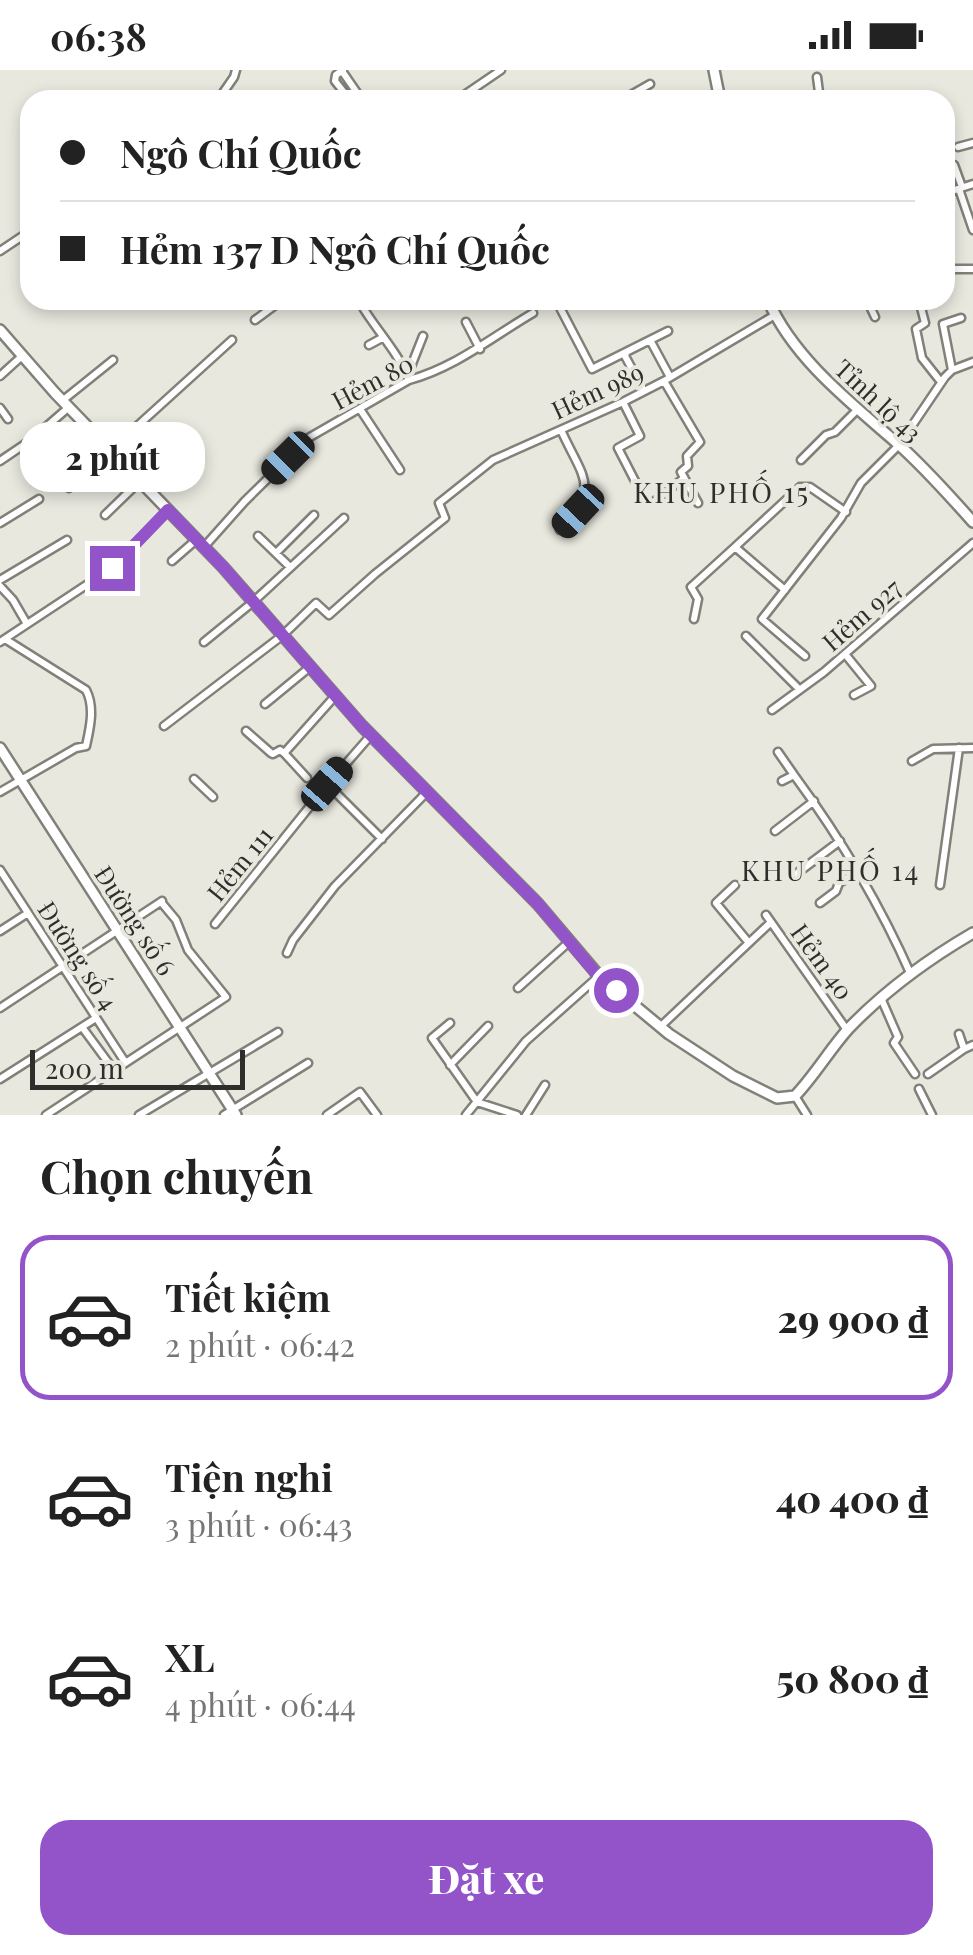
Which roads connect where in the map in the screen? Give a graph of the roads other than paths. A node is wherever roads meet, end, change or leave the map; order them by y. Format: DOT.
graph roads {
  1 [pos="342,70"];
  2 [pos="501,70"];
  3 [pos="817,78"];
  4 [pos="650,84"];
  5 [pos="342,90"];
  6 [pos="472,90"];
  7 [pos="640,90"];
  8 [pos="819,90"];
  9 [pos="973,142"];
  10 [pos="958,147"];
  11 [pos="955,169"];
  12 [pos="973,184"];
  13 [pos="960,188"];
  14 [pos="955,190"];
  15 [pos="973,230"];
  16 [pos="268,310"];
  17 [pos="364,310"];
  18 [pos="561,310"];
  19 [pos="773,310"];
  20 [pos="872,310"];
  21 [pos="922,310"];
  22 [pos="533,314"];
  23 [pos="775,315"];
  24 [pos="876,317"];
  25 [pos="961,318"];
  26 [pos="254,320"];
  27 [pos="466,322"];
  28 [pos="0,330"];
  29 [pos="668,331"];
  30 [pos="423,336"];
  31 [pos="382,338"];
  32 [pos="232,340"];
  33 [pos="650,340"];
  34 [pos="369,344"];
  35 [pos="480,349"];
  36 [pos="626,353"];
  37 [pos="22,356"];
  38 [pos="112,360"];
  39 [pos="973,362"];
  40 [pos="962,367"];
  41 [pos="952,370"];
  42 [pos="973,372"];
  43 [pos="0,376"];
  44 [pos="408,377"];
  45 [pos="667,379"];
  46 [pos="941,382"];
  47 [pos="644,391"];
  48 [pos="622,402"];
  49 [pos="66,404"];
  50 [pos="0,405"];
  51 [pos="360,409"];
  52 [pos="858,409"];
  53 [pos="8,419"];
  54 [pos="561,430"];
  55 [pos="899,445"];
  56 [pos="111,450"];
  57 [pos="801,460"];
  58 [pos="0,461"];
  59 [pos="400,470"];
  60 [pos="684,478"];
  61 [pos="140,481"];
  62 [pos="635,481"];
  63 [pos="70,488"];
  64 [pos="39,499"];
  65 [pos="654,501"];
  66 [pos="698,503"];
  67 [pos="168,510"];
  68 [pos="846,512"];
  69 [pos="105,515"];
  70 [pos="314,515"];
  71 [pos="344,518"];
  72 [pos="973,522"];
  73 [pos="0,524"];
  74 [pos="560,530"];
  75 [pos="258,536"];
  76 [pos="67,540"];
  77 [pos="200,543"];
  78 [pos="973,543"];
  79 [pos="734,547"];
  80 [pos="276,552"];
  81 [pos="172,561"];
  82 [pos="290,567"];
  83 [pos="0,583"];
  84 [pos="785,590"];
  85 [pos="254,602"];
  86 [pos="694,619"];
  87 [pos="28,624"];
  88 [pos="283,635"];
  89 [pos="746,636"];
  90 [pos="3,640"];
  91 [pos="204,642"];
  92 [pos="845,654"];
  93 [pos="805,656"];
  94 [pos="310,666"];
  95 [pos="799,689"];
  96 [pos="336,695"];
  97 [pos="854,695"];
  98 [pos="265,704"];
  99 [pos="772,710"];
  100 [pos="164,726"];
  101 [pos="246,731"];
  102 [pos="371,734"];
  103 [pos="0,748"];
  104 [pos="959,748"];
  105 [pos="973,748"];
  106 [pos="778,752"];
  107 [pos="285,754"];
  108 [pos="912,761"];
  109 [pos="794,775"];
  110 [pos="307,778"];
  111 [pos="194,779"];
  112 [pos="21,780"];
  113 [pos="782,781"];
  114 [pos="327,784"];
  115 [pos="0,792"];
  116 [pos="427,792"];
  117 [pos="213,797"];
  118 [pos="814,801"];
  119 [pos="775,831"];
  120 [pos="382,839"];
  121 [pos="840,842"];
  122 [pos="0,870"];
  123 [pos="860,872"];
  124 [pos="792,876"];
  125 [pos="735,884"];
  126 [pos="940,886"];
  127 [pos="820,902"];
  128 [pos="28,913"];
  129 [pos="214,924"];
  130 [pos="118,930"];
  131 [pos="0,931"];
  132 [pos="973,932"];
  133 [pos="570,940"];
  134 [pos="750,943"];
  135 [pos="287,953"];
  136 [pos="62,966"];
  137 [pos="598,976"];
  138 [pos="911,976"];
  139 [pos="518,988"];
  140 [pos="881,997"];
  141 [pos="0,1008"];
  142 [pos="96,1018"];
  143 [pos="450,1023"];
  144 [pos="82,1026"];
  145 [pos="488,1026"];
  146 [pos="660,1026"];
  147 [pos="180,1027"];
  148 [pos="847,1030"];
  149 [pos="278,1032"];
  150 [pos="959,1034"];
  151 [pos="973,1045"];
  152 [pos="964,1049"];
  153 [pos="125,1062"];
  154 [pos="308,1063"];
  155 [pos="450,1064"];
  156 [pos="112,1070"];
  157 [pos="210,1072"];
  158 [pos="915,1074"];
  159 [pos="928,1074"];
  160 [pos="0,1079"];
  161 [pos="545,1085"];
  162 [pos="919,1089"];
  163 [pos="795,1096"];
  164 [pos="478,1102"];
  165 [pos="231,1113"];
  166 [pos="46,1115"];
  167 [pos="140,1115"];
  168 [pos="326,1115"];
  169 [pos="376,1115"];
  170 [pos="466,1115"];
  171 [pos="517,1115"];
  172 [pos="526,1115"];
  173 [pos="808,1115"];
  174 [pos="932,1115"];
  1 -- 5 [label="street"];
  2 -- 6 [label="street"];
  3 -- 8 [label="street"];
  4 -- 7 [label="street"];
  9 -- 10 [label="street"];
  11 -- 13 [label="street"];
  12 -- 13 [label="street"];
  13 -- 14 [label="street"];
  13 -- 15 [label="street"];
  16 -- 26 [label="street"];
  17 -- 31 [label="street"];
  18 -- 36 [label="street"];
  19 -- 23 [label="main road, Tỉnh lộ 43"];
  20 -- 24 [label="street"];
  21 -- 46 [label="street"];
  22 -- 35 [label="street, Hẻm 80"];
  23 -- 45 [label="street, Hẻm 989"];
  23 -- 52 [label="main road, Tỉnh lộ 43"];
  25 -- 41 [label="street"];
  27 -- 35 [label="street"];
  28 -- 37 [label="main road"];
  29 -- 33 [label="street"];
  30 -- 44 [label="street"];
  31 -- 34 [label="street"];
  31 -- 44 [label="street"];
  32 -- 56 [label="street"];
  33 -- 36 [label="street"];
  33 -- 45 [label="street"];
  35 -- 44 [label="street, Hẻm 80"];
  36 -- 47 [label="street"];
  37 -- 43 [label="street"];
  37 -- 49 [label="main road"];
  38 -- 49 [label="street"];
  39 -- 40 [label="street"];
  40 -- 41 [label="street"];
  40 -- 42 [label="street"];
  41 -- 46 [label="street"];
  44 -- 51 [label="street, Hẻm 80"];
  45 -- 47 [label="street, Hẻm 989"];
  45 -- 60 [label="street"];
  46 -- 55 [label="street"];
  47 -- 48 [label="street, Hẻm 989"];
  48 -- 54 [label="street, Hẻm 989"];
  48 -- 62 [label="street"];
  49 -- 56 [label="main road"];
  49 -- 58 [label="street"];
  50 -- 53 [label="street"];
  51 -- 59 [label="street"];
  51 -- 77 [label="street, Hẻm 80"];
  52 -- 55 [label="main road, Tỉnh lộ 43"];
  52 -- 57 [label="street"];
  54 -- 74 [label="street"];
  54 -- 88 [label="street, Hẻm 989"];
  55 -- 68 [label="street"];
  55 -- 72 [label="main road, Tỉnh lộ 43"];
  56 -- 61 [label="main road"];
  56 -- 63 [label="street"];
  60 -- 65 [label="street"];
  60 -- 66 [label="street"];
  61 -- 67 [label="main road"];
  61 -- 69 [label="street"];
  64 -- 73 [label="street"];
  67 -- 77 [label="main road"];
  67 -- 87 [label="street"];
  68 -- 79 [label="street"];
  68 -- 84 [label="street"];
  70 -- 80 [label="street"];
  71 -- 82 [label="street"];
  75 -- 80 [label="street"];
  76 -- 83 [label="street"];
  77 -- 81 [label="street, Hẻm 80"];
  77 -- 85 [label="main road"];
  78 -- 92 [label="street, Hẻm 927"];
  79 -- 84 [label="street"];
  79 -- 86 [label="street"];
  80 -- 82 [label="street"];
  82 -- 85 [label="street"];
  83 -- 87 [label="street"];
  84 -- 93 [label="street"];
  85 -- 88 [label="main road"];
  85 -- 91 [label="street"];
  87 -- 90 [label="street"];
  88 -- 94 [label="main road"];
  88 -- 100 [label="street"];
  89 -- 95 [label="street"];
  90 -- 112 [label="street"];
  92 -- 95 [label="street, Hẻm 927"];
  92 -- 97 [label="street"];
  94 -- 96 [label="main road"];
  94 -- 98 [label="street"];
  95 -- 99 [label="street, Hẻm 927"];
  96 -- 102 [label="main road"];
  96 -- 107 [label="street"];
  101 -- 107 [label="street"];
  102 -- 114 [label="street, Hẻm 111"];
  102 -- 116 [label="main road"];
  103 -- 112 [label="main road, Đường số 6"];
  104 -- 105 [label="street"];
  104 -- 108 [label="street"];
  104 -- 126 [label="street"];
  106 -- 109 [label="street"];
  107 -- 110 [label="street"];
  109 -- 113 [label="street"];
  109 -- 118 [label="street"];
  111 -- 117 [label="street"];
  112 -- 115 [label="street"];
  112 -- 130 [label="main road, Đường số 6"];
  114 -- 120 [label="street"];
  114 -- 129 [label="street, Hẻm 111"];
  116 -- 120 [label="street"];
  116 -- 133 [label="main road"];
  118 -- 119 [label="street"];
  118 -- 121 [label="street"];
  120 -- 135 [label="street"];
  121 -- 123 [label="street"];
  121 -- 124 [label="street"];
  122 -- 128 [label="street, Đường số 4"];
  123 -- 127 [label="street"];
  123 -- 138 [label="street"];
  125 -- 134 [label="street"];
  128 -- 131 [label="street"];
  128 -- 136 [label="street, Đường số 4"];
  130 -- 136 [label="street"];
  130 -- 147 [label="main road, Đường số 6"];
  130 -- 147 [label="street"];
  132 -- 138 [label="main road"];
  133 -- 137 [label="main road"];
  133 -- 139 [label="street"];
  134 -- 146 [label="street"];
  134 -- 148 [label="street, Hẻm 40"];
  136 -- 141 [label="street"];
  136 -- 142 [label="street, Đường số 4"];
  137 -- 146 [label="main road"];
  137 -- 164 [label="street"];
  138 -- 140 [label="main road"];
  140 -- 148 [label="main road"];
  140 -- 158 [label="street"];
  142 -- 144 [label="street"];
  142 -- 153 [label="street, Đường số 4"];
  143 -- 155 [label="street"];
  144 -- 156 [label="street"];
  144 -- 160 [label="street"];
  145 -- 155 [label="street"];
  146 -- 163 [label="main road"];
  147 -- 153 [label="street"];
  147 -- 157 [label="main road, Đường số 6"];
  148 -- 163 [label="main road"];
  149 -- 157 [label="street"];
  150 -- 152 [label="street"];
  151 -- 152 [label="street"];
  152 -- 159 [label="street"];
  153 -- 156 [label="street"];
  154 -- 165 [label="street"];
  155 -- 164 [label="street"];
  156 -- 166 [label="street"];
  157 -- 165 [label="main road, Đường số 6"];
  157 -- 167 [label="street"];
  161 -- 172 [label="street"];
  162 -- 174 [label="street"];
  163 -- 173 [label="street"];
  164 -- 170 [label="street"];
  164 -- 171 [label="street"];
  168 -- 169 [label="street"];
}
